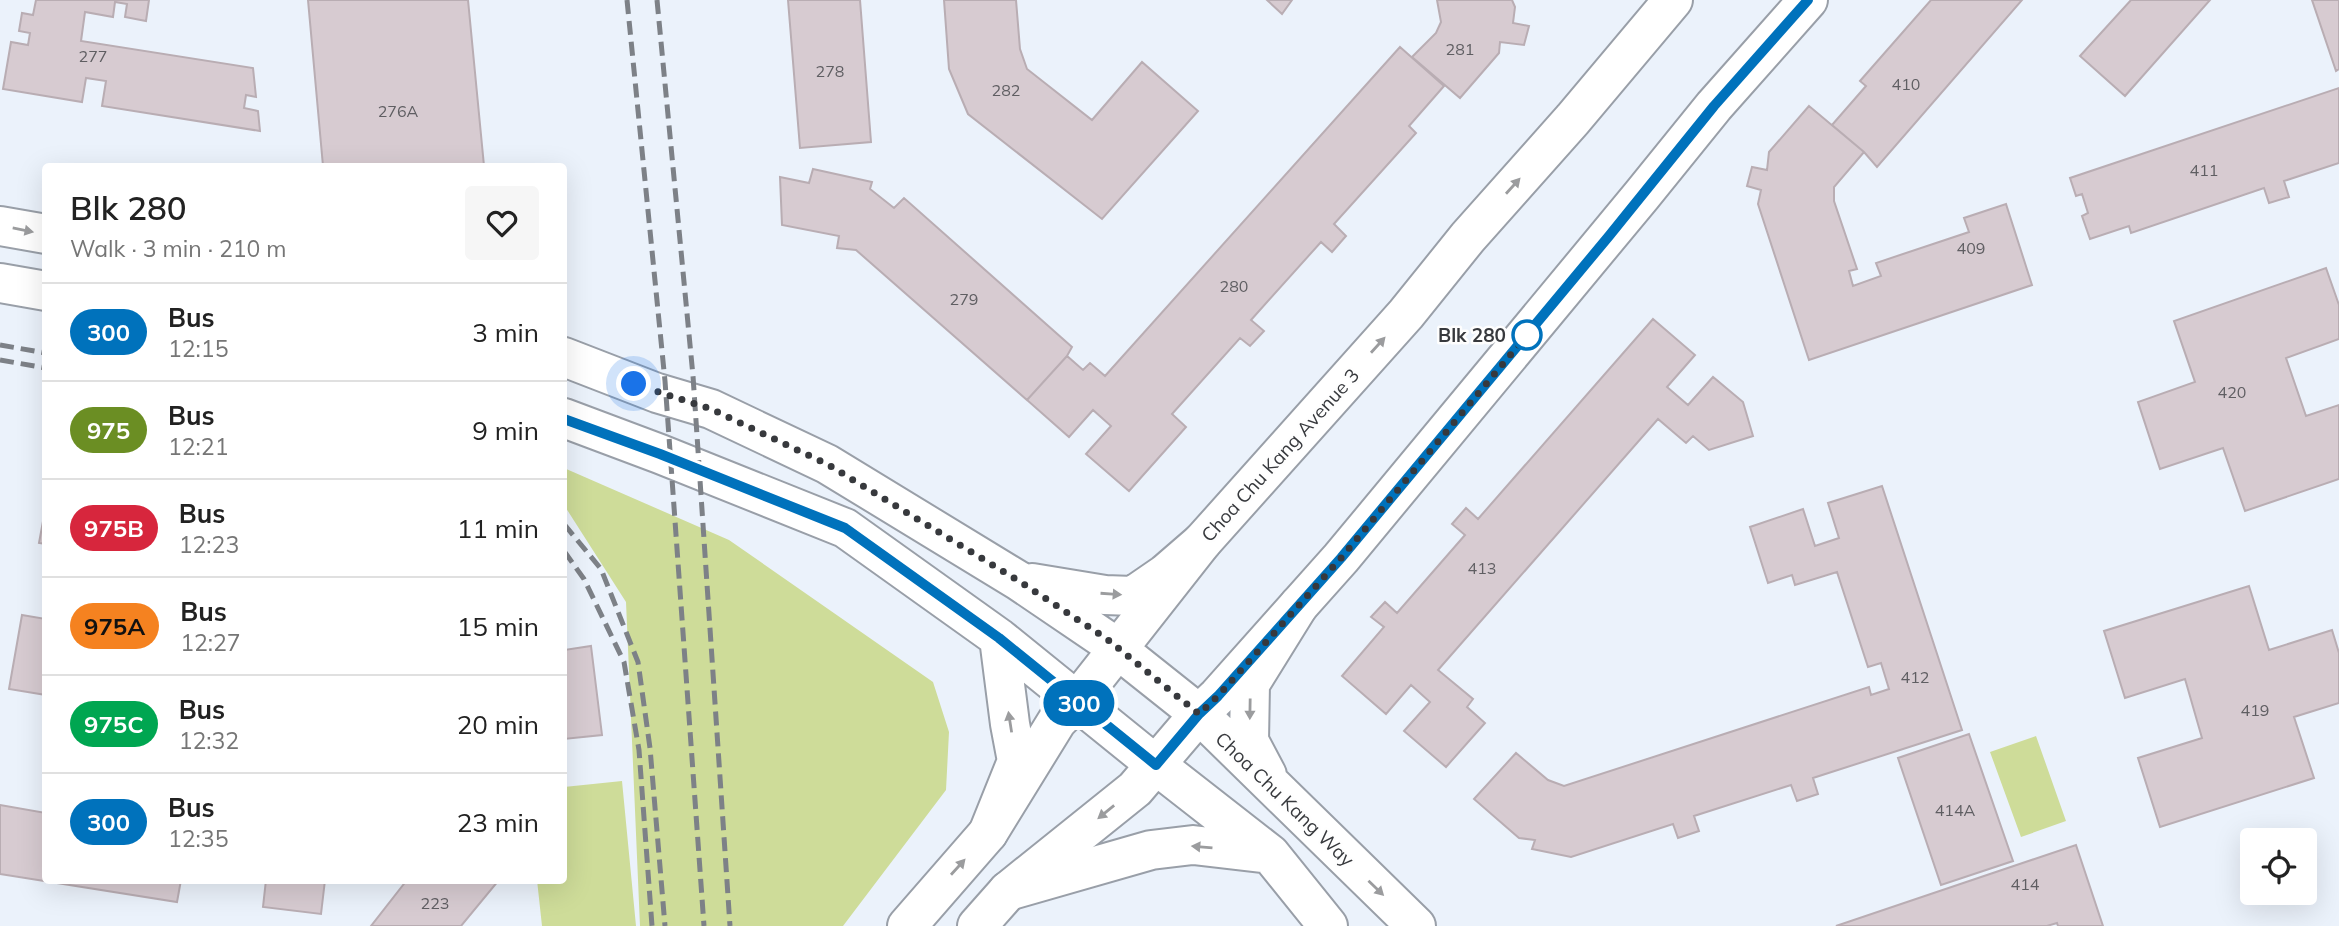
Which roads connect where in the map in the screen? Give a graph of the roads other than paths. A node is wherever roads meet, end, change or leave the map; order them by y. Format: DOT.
graph roads {
  1 [pos="1673,0"];
  2 [pos="1808,0"];
  3 [pos="0,226"];
  4 [pos="42,233"];
  5 [pos="0,283"];
  6 [pos="42,290"];
  7 [pos="567,358"];
  8 [pos="567,419"];
  9 [pos="1202,542"];
  10 [pos="1019,581"];
  11 [pos="1299,605"];
  12 [pos="999,638"];
  13 [pos="1119,649"];
  14 [pos="1077,701"];
  15 [pos="1199,714"];
  16 [pos="1156,765"];
  17 [pos="1275,789"];
  18 [pos="988,833"];
  19 [pos="1270,854"];
  20 [pos="1008,891"];
  21 [pos="907,926"];
  22 [pos="977,926"];
  23 [pos="1328,926"];
  24 [pos="1416,926"];
  9 -- 1 [label="main road, Choa Chu Kang Avenue 3, one-way"];
  2 -- 11 [label="main road"];
  3 -- 4 [label="main road, one-way"];
  5 -- 6 [label="main road"];
  7 -- 10 [label="main road, Choa Chu Kang Way"];
  8 -- 12 [label="main road"];
  10 -- 9 [label="main road, one-way"];
  9 -- 13 [label="main road, Choa Chu Kang Avenue 3"];
  10 -- 13 [label="main road, Choa Chu Kang Way"];
  11 -- 15 [label="main road"];
  11 -- 17 [label="main road, one-way"];
  12 -- 14 [label="main road"];
  18 -- 12 [label="main road, one-way"];
  13 -- 14 [label="main road, Choa Chu Kang Avenue 3"];
  13 -- 15 [label="main road, Choa Chu Kang Way"];
  14 -- 16 [label="main road"];
  14 -- 18 [label="main road, Choa Chu Kang Avenue 3"];
  15 -- 16 [label="main road"];
  15 -- 17 [label="main road, Choa Chu Kang Way"];
  16 -- 19 [label="main road"];
  16 -- 20 [label="main road, one-way"];
  17 -- 24 [label="main road, Choa Chu Kang Way, one-way"];
  21 -- 18 [label="main road, Choa Chu Kang Avenue 3, one-way"];
  19 -- 20 [label="main road, one-way"];
  19 -- 23 [label="main road"];
  20 -- 22 [label="main road"];
}
